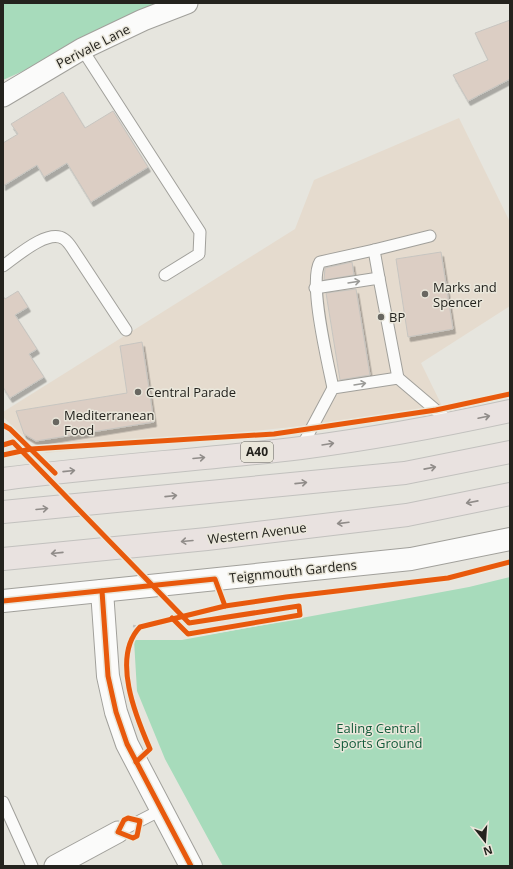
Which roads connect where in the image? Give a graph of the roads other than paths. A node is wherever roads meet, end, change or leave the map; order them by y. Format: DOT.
graph roads {
  1 [pos="187,3"];
  2 [pos="82,49"];
  3 [pos="3,96"];
  4 [pos="430,236"];
  5 [pos="374,250"];
  6 [pos="3,266"];
  7 [pos="165,275"];
  8 [pos="379,278"];
  9 [pos="315,288"];
  10 [pos="126,330"];
  11 [pos="398,378"];
  12 [pos="333,388"];
  13 [pos="510,411"];
  14 [pos="452,424"];
  15 [pos="301,448"];
  16 [pos="510,452"];
  17 [pos="3,479"];
  18 [pos="510,494"];
  19 [pos="3,512"];
  20 [pos="510,539"];
  21 [pos="3,558"];
  22 [pos="102,591"];
  23 [pos="3,601"];
  24 [pos="3,802"];
  25 [pos="161,810"];
  26 [pos="118,832"];
  27 [pos="32,866"];
  28 [pos="55,866"];
  29 [pos="191,866"];
  1 -- 2 [label="street, Perivale Lane"];
  2 -- 3 [label="street, Perivale Lane"];
  2 -- 7 [label="lane"];
  4 -- 5 [label="lane"];
  5 -- 8 [label="lane"];
  5 -- 9 [label="lane"];
  6 -- 10 [label="lane"];
  9 -- 8 [label="lane, one-way"];
  8 -- 11 [label="lane"];
  9 -- 12 [label="lane"];
  12 -- 11 [label="lane, one-way"];
  11 -- 14 [label="lane"];
  12 -- 15 [label="lane"];
  14 -- 13 [label="highway, A40, one-way"];
  15 -- 14 [label="highway, A40, one-way"];
  17 -- 15 [label="highway, A40, one-way"];
  19 -- 16 [label="highway, one-way"];
  18 -- 21 [label="highway, Western Avenue, one-way"];
  20 -- 22 [label="main road, Teignmouth Gardens"];
  22 -- 23 [label="main road, Teignmouth Gardens"];
  22 -- 25 [label="main road"];
  24 -- 27 [label="lane"];
  25 -- 26 [label="lane"];
  25 -- 29 [label="main road"];
  26 -- 28 [label="street"];
}
